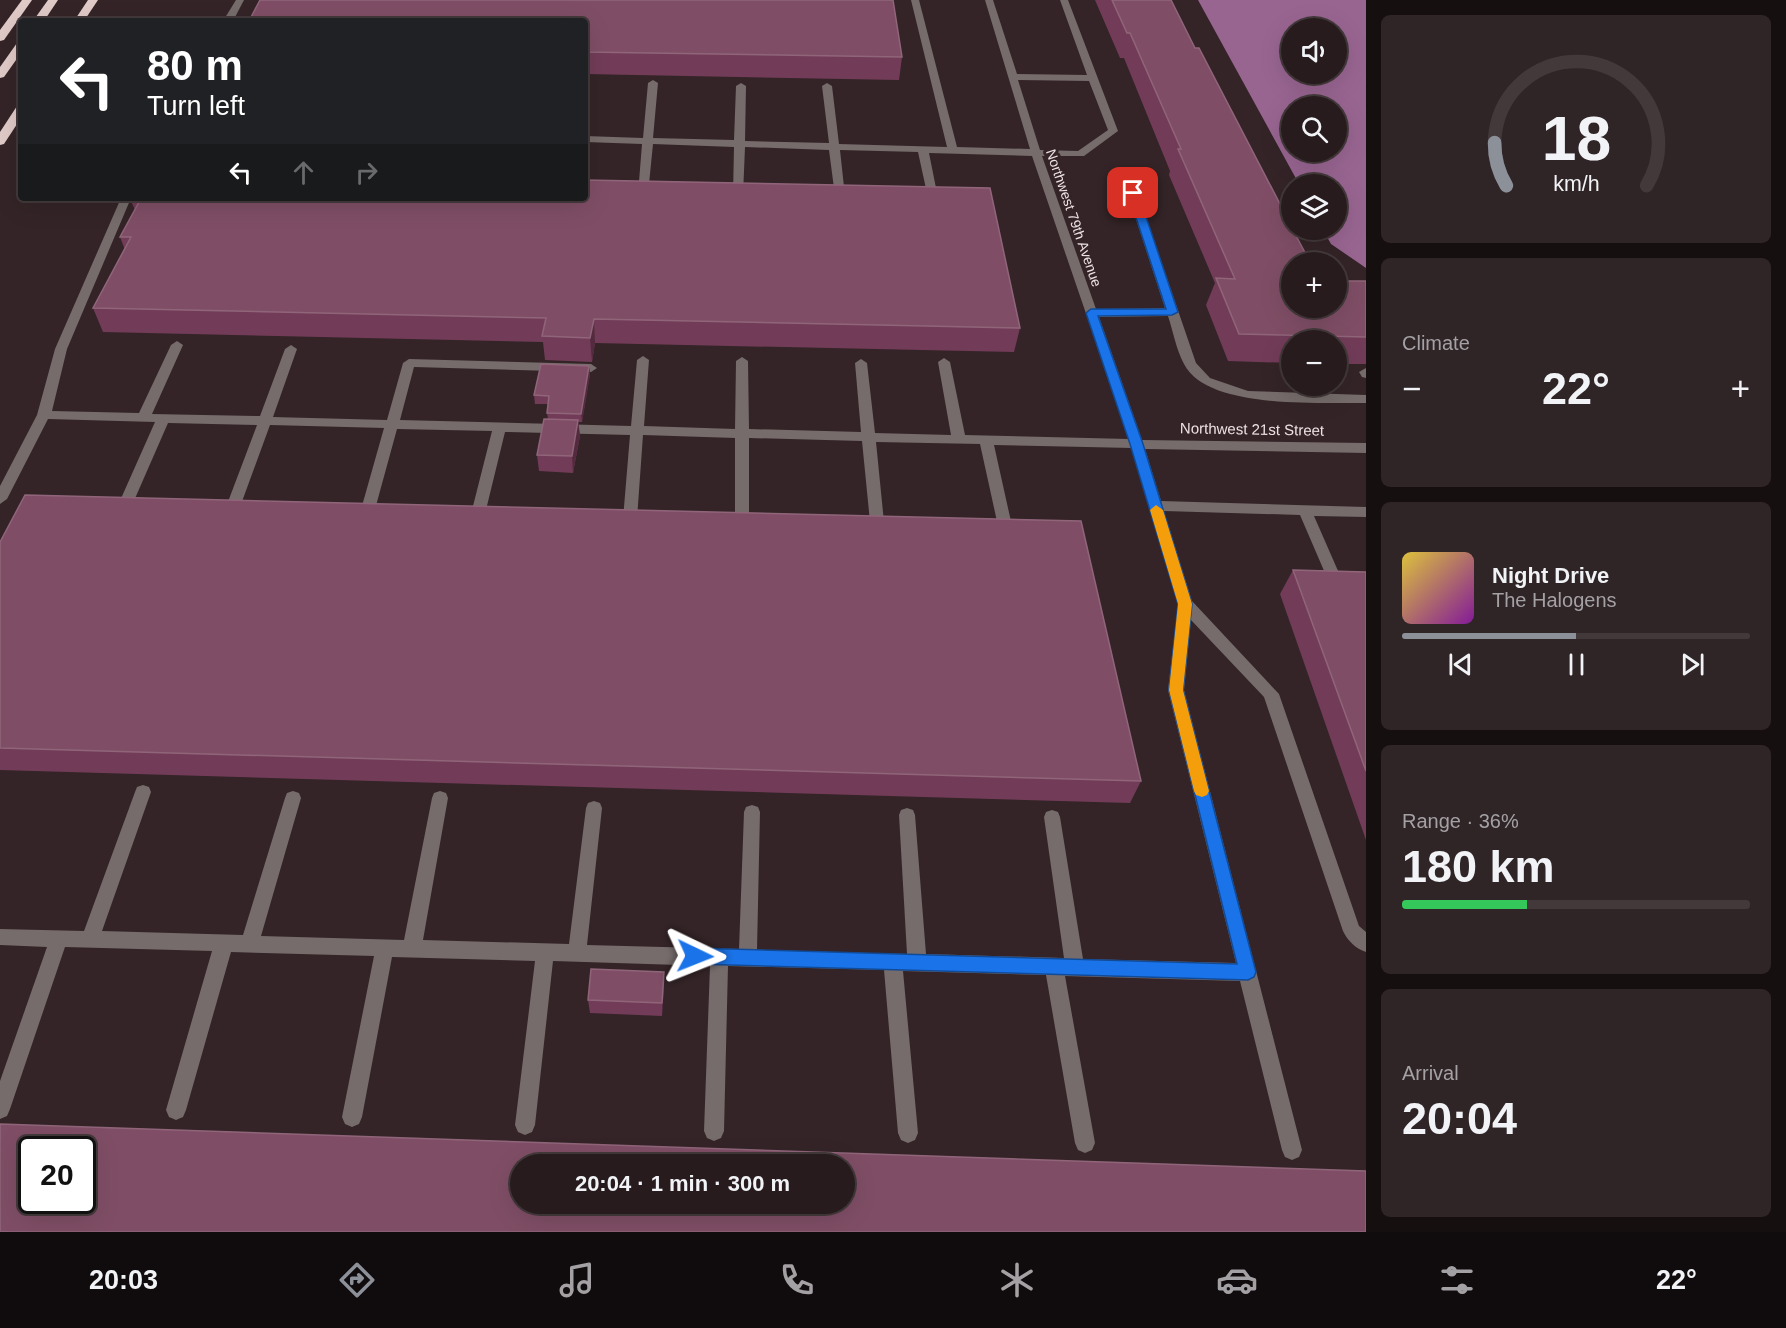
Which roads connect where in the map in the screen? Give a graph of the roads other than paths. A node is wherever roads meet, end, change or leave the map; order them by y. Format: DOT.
graph roads {
  1 [pos="27,0"];
  2 [pos="53,0"];
  3 [pos="93,0"];
  4 [pos="240,0"];
  5 [pos="915,0"];
  6 [pos="989,0"];
  7 [pos="1064,0"];
  8 [pos="40,18"];
  9 [pos="81,18"];
  10 [pos="230,18"];
  11 [pos="0,38"];
  12 [pos="18,49"];
  13 [pos="0,75"];
  14 [pos="1012,77"];
  15 [pos="1093,78"];
  16 [pos="653,83"];
  17 [pos="741,86"];
  18 [pos="827,86"];
  19 [pos="18,114"];
  20 [pos="588,139"];
  21 [pos="0,141"];
  22 [pos="650,141"];
  23 [pos="740,144"];
  24 [pos="834,146"];
  25 [pos="923,149"];
  26 [pos="953,150"];
  27 [pos="1036,153"];
  28 [pos="1126,173"];
  29 [pos="643,194"];
  30 [pos="738,195"];
  31 [pos="840,196"];
  32 [pos="933,198"];
  33 [pos="125,201"];
  34 [pos="1172,312"];
  35 [pos="1091,313"];
  36 [pos="177,345"];
  37 [pos="291,349"];
  38 [pos="643,360"];
  39 [pos="742,362"];
  40 [pos="944,362"];
  41 [pos="861,363"];
  42 [pos="591,368"];
  43 [pos="1366,399"];
  44 [pos="44,416"];
  45 [pos="143,418"];
  46 [pos="163,419"];
  47 [pos="263,421"];
  48 [pos="391,425"];
  49 [pos="499,428"];
  50 [pos="636,431"];
  51 [pos="743,434"];
  52 [pos="868,437"];
  53 [pos="959,440"];
  54 [pos="986,440"];
  55 [pos="1137,444"];
  56 [pos="1366,448"];
  57 [pos="0,499"];
  58 [pos="126,503"];
  59 [pos="1155,506"];
  60 [pos="233,507"];
  61 [pos="1305,510"];
  62 [pos="1366,512"];
  63 [pos="367,513"];
  64 [pos="478,514"];
  65 [pos="630,519"];
  66 [pos="742,521"];
  67 [pos="877,522"];
  68 [pos="1005,526"];
  69 [pos="1335,580"];
  70 [pos="1185,604"];
  71 [pos="143,792"];
  72 [pos="292,798"];
  73 [pos="440,798"];
  74 [pos="594,808"];
  75 [pos="752,812"];
  76 [pos="907,815"];
  77 [pos="1052,817"];
  78 [pos="0,937"];
  79 [pos="59,939"];
  80 [pos="90,939"];
  81 [pos="224,943"];
  82 [pos="250,944"];
  83 [pos="1366,944"];
  84 [pos="385,947"];
  85 [pos="412,948"];
  86 [pos="545,952"];
  87 [pos="577,953"];
  88 [pos="719,957"];
  89 [pos="748,958"];
  90 [pos="893,962"];
  91 [pos="917,963"];
  92 [pos="1054,966"];
  93 [pos="1075,967"];
  94 [pos="1248,972"];
  95 [pos="0,1109"];
  96 [pos="176,1110"];
  97 [pos="352,1117"];
  98 [pos="525,1125"];
  99 [pos="714,1131"];
  100 [pos="908,1133"];
  101 [pos="1085,1143"];
  102 [pos="1292,1150"];
  1 -- 11 [label="highway"];
  2 -- 8 [label="highway"];
  3 -- 9 [label="highway"];
  4 -- 10 [label="street"];
  5 -- 26 [label="street"];
  6 -- 14 [label="street, Northwest 79th Avenue"];
  7 -- 15 [label="street"];
  12 -- 13 [label="highway"];
  14 -- 15 [label="street"];
  14 -- 27 [label="street, Northwest 79th Avenue"];
  15 -- 27 [label="street"];
  16 -- 22 [label="street"];
  17 -- 23 [label="street"];
  18 -- 24 [label="street"];
  19 -- 21 [label="highway"];
  20 -- 22 [label="street"];
  22 -- 23 [label="street"];
  22 -- 29 [label="street"];
  23 -- 24 [label="street"];
  23 -- 30 [label="street"];
  24 -- 25 [label="street"];
  24 -- 31 [label="street"];
  25 -- 26 [label="street"];
  25 -- 32 [label="street"];
  26 -- 27 [label="street"];
  27 -- 35 [label="street, Northwest 79th Avenue"];
  28 -- 34 [label="street"];
  33 -- 44 [label="street"];
  34 -- 35 [label="street"];
  34 -- 43 [label="street"];
  35 -- 55 [label="street, Northwest 79th Avenue"];
  36 -- 45 [label="street"];
  37 -- 47 [label="street"];
  38 -- 50 [label="street"];
  39 -- 51 [label="street"];
  40 -- 53 [label="street"];
  41 -- 52 [label="street"];
  42 -- 48 [label="street"];
  44 -- 45 [label="street, Northwest 21st Street"];
  44 -- 57 [label="street"];
  45 -- 46 [label="street, Northwest 21st Street"];
  46 -- 47 [label="street, Northwest 21st Street"];
  46 -- 58 [label="street"];
  47 -- 48 [label="street, Northwest 21st Street"];
  47 -- 60 [label="street"];
  48 -- 49 [label="street, Northwest 21st Street"];
  48 -- 63 [label="street"];
  49 -- 50 [label="street, Northwest 21st Street"];
  49 -- 64 [label="street"];
  50 -- 51 [label="street, Northwest 21st Street"];
  50 -- 65 [label="street"];
  51 -- 52 [label="street, Northwest 21st Street"];
  51 -- 66 [label="street"];
  52 -- 53 [label="street, Northwest 21st Street"];
  52 -- 67 [label="street"];
  53 -- 54 [label="street, Northwest 21st Street"];
  54 -- 55 [label="street, Northwest 21st Street"];
  54 -- 68 [label="street"];
  55 -- 56 [label="street, Northwest 21st Street"];
  55 -- 59 [label="street, Northwest 79th Avenue"];
  59 -- 61 [label="street"];
  59 -- 70 [label="street, Northwest 79th Avenue"];
  61 -- 62 [label="street"];
  61 -- 69 [label="street"];
  70 -- 83 [label="street"];
  70 -- 94 [label="street"];
  71 -- 80 [label="street"];
  72 -- 82 [label="street"];
  73 -- 85 [label="street"];
  74 -- 87 [label="street"];
  75 -- 89 [label="street"];
  76 -- 91 [label="street"];
  77 -- 93 [label="street"];
  78 -- 79 [label="street"];
  79 -- 80 [label="street"];
  79 -- 95 [label="street"];
  80 -- 81 [label="street"];
  81 -- 82 [label="street"];
  81 -- 96 [label="street"];
  82 -- 84 [label="street"];
  84 -- 85 [label="street"];
  84 -- 97 [label="street"];
  85 -- 86 [label="street"];
  86 -- 87 [label="street"];
  86 -- 98 [label="street"];
  87 -- 88 [label="street"];
  88 -- 89 [label="street"];
  88 -- 99 [label="street"];
  89 -- 90 [label="street"];
  90 -- 91 [label="street"];
  90 -- 100 [label="street"];
  91 -- 92 [label="street"];
  92 -- 93 [label="street"];
  92 -- 101 [label="street"];
  93 -- 94 [label="street"];
  94 -- 102 [label="street"];
}
